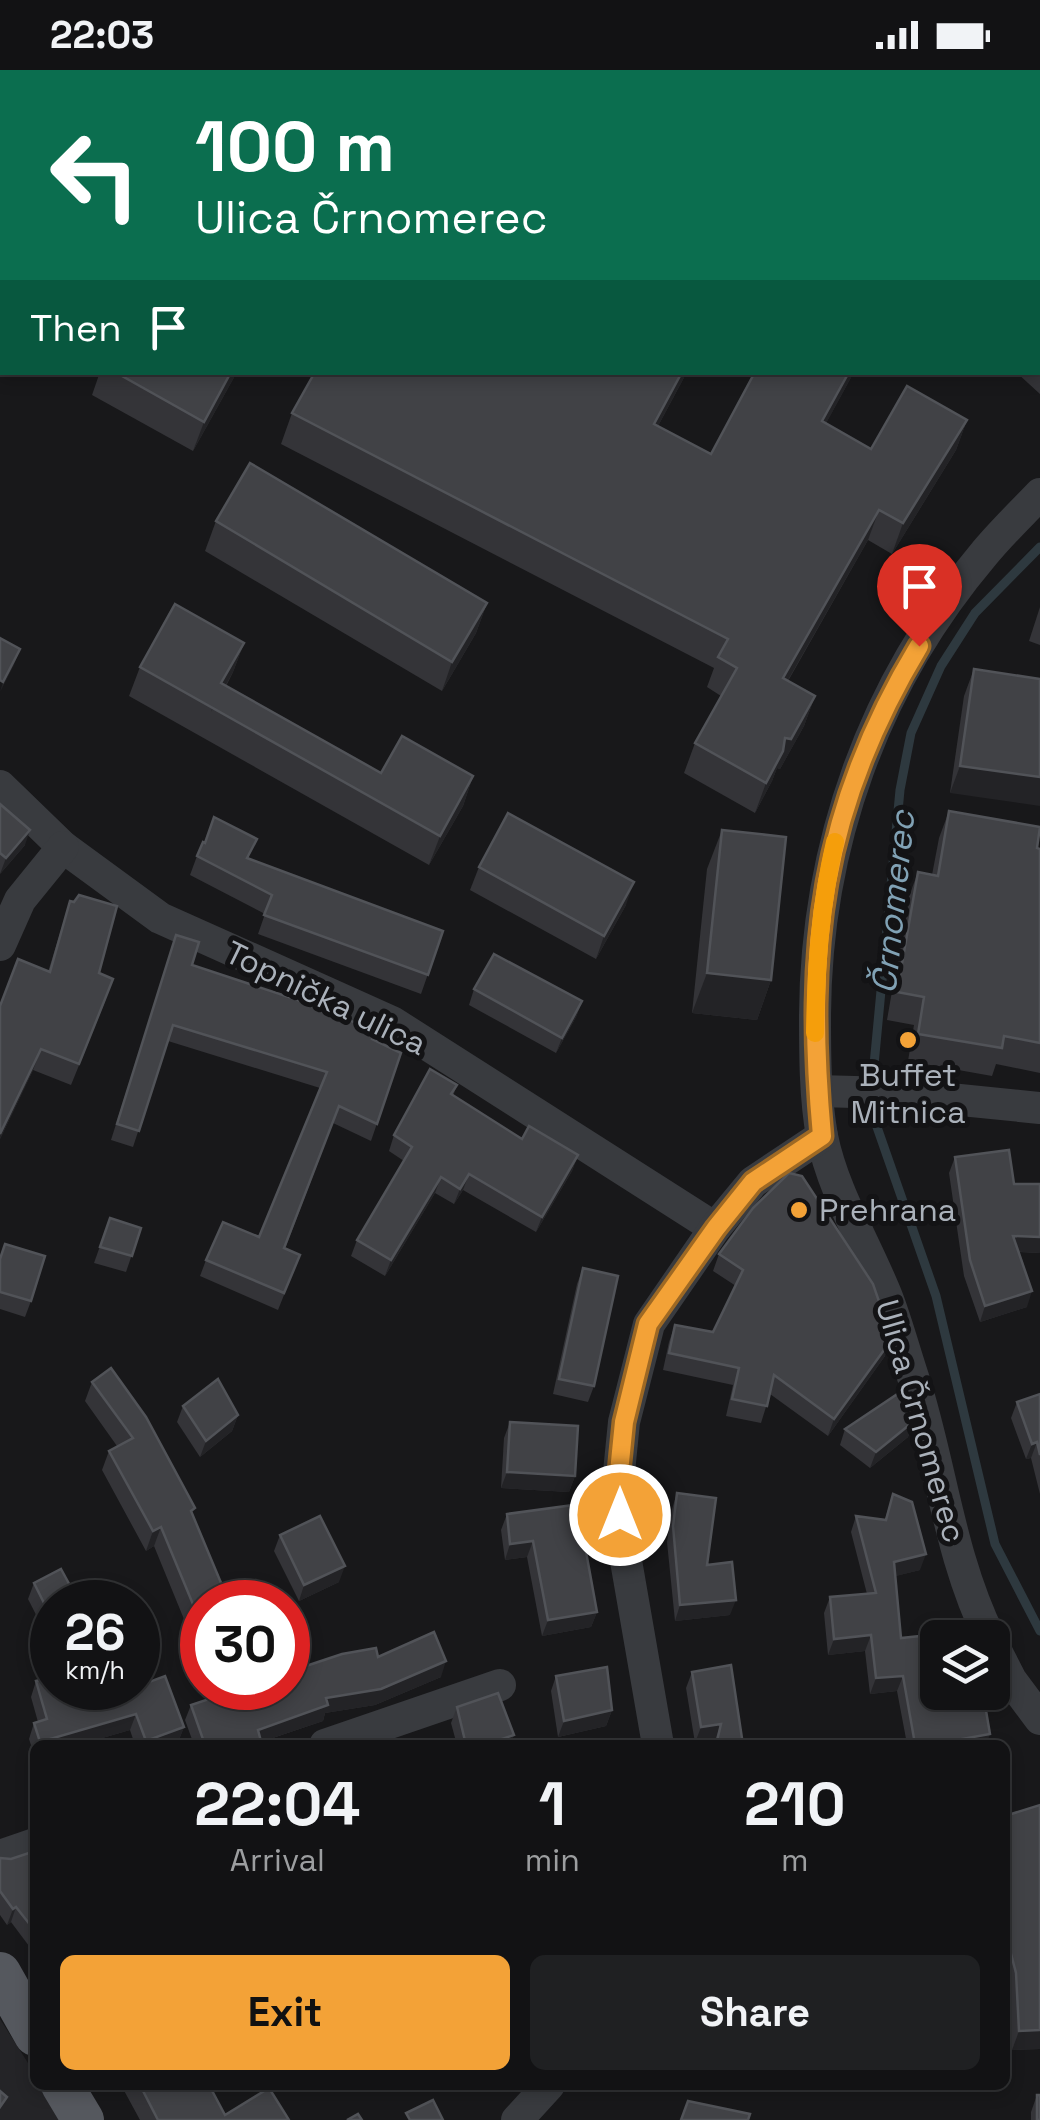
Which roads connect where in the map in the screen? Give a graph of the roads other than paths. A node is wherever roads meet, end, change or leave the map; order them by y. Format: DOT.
graph roads {
  1 [pos="1040,494"];
  2 [pos="0,786"];
  3 [pos="63,847"];
  4 [pos="0,945"];
  5 [pos="818,1091"];
  6 [pos="1040,1108"];
  7 [pos="822,1136"];
  8 [pos="716,1228"];
  9 [pos="984,1620"];
  10 [pos="1010,1678"];
  11 [pos="500,1685"];
  12 [pos="1040,1719"];
  13 [pos="340,1740"];
  14 [pos="657,1740"];
  15 [pos="30,1846"];
  16 [pos="0,1856"];
  17 [pos="0,1973"];
  18 [pos="30,2026"];
  19 [pos="65,2090"];
  20 [pos="544,2090"];
  21 [pos="82,2120"];
  22 [pos="517,2120"];
  1 -- 5 [label="street, Ulica Črnomerec"];
  2 -- 3 [label="street, Topnička ulica"];
  3 -- 4 [label="street"];
  3 -- 8 [label="street, Topnička ulica"];
  5 -- 6 [label="street"];
  5 -- 7 [label="street, Ulica Črnomerec"];
  7 -- 8 [label="street"];
  7 -- 9 [label="street, Ulica Črnomerec"];
  8 -- 14 [label="street"];
  10 -- 12 [label="street, Ulica Črnomerec"];
  11 -- 13 [label="street"];
  15 -- 16 [label="street"];
  17 -- 18 [label="main road"];
  19 -- 21 [label="main road"];
  20 -- 22 [label="street"];
}
